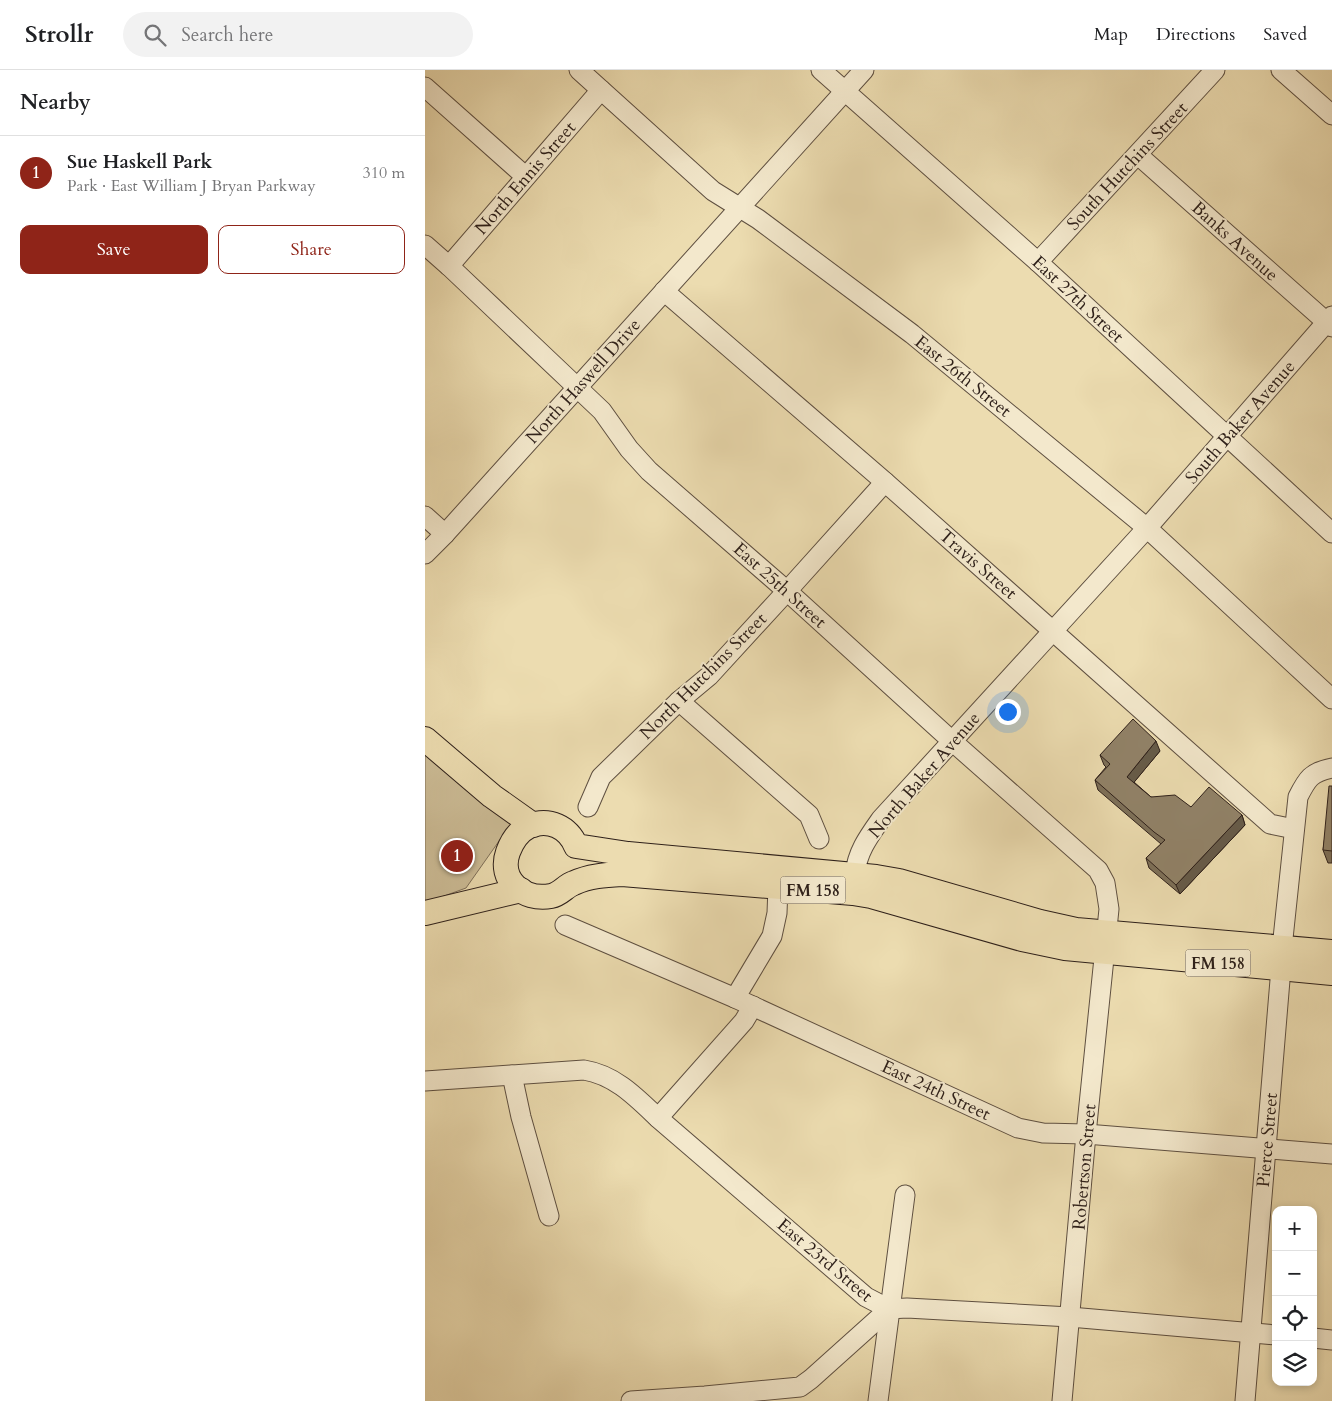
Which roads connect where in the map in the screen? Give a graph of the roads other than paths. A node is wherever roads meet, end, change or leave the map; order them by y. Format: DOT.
graph roads {
  1 [pos="579,70"];
  2 [pos="821,70"];
  3 [pos="864,70"];
  4 [pos="1215,70"];
  5 [pos="1281,70"];
  6 [pos="425,87"];
  7 [pos="601,90"];
  8 [pos="846,91"];
  9 [pos="1332,115"];
  10 [pos="1138,155"];
  11 [pos="525,176"];
  12 [pos="739,207"];
  13 [pos="425,245"];
  14 [pos="1038,262"];
  15 [pos="449,266"];
  16 [pos="664,291"];
  17 [pos="1330,322"];
  18 [pos="577,388"];
  19 [pos="1227,437"];
  20 [pos="885,482"];
  21 [pos="425,516"];
  22 [pos="1147,528"];
  23 [pos="1332,533"];
  24 [pos="445,534"];
  25 [pos="425,554"];
  26 [pos="787,591"];
  27 [pos="1053,630"];
  28 [pos="1332,699"];
  29 [pos="679,701"];
  30 [pos="425,738"];
  31 [pos="952,741"];
  32 [pos="1332,768"];
  33 [pos="588,807"];
  34 [pos="533,825"];
  35 [pos="1294,829"];
  36 [pos="819,839"];
  37 [pos="576,846"];
  38 [pos="855,874"];
  39 [pos="571,884"];
  40 [pos="777,888"];
  41 [pos="521,890"];
  42 [pos="425,913"];
  43 [pos="565,924"];
  44 [pos="1106,943"];
  45 [pos="1332,952"];
  46 [pos="1282,958"];
  47 [pos="1332,973"];
  48 [pos="735,998"];
  49 [pos="753,1006"];
  50 [pos="513,1075"];
  51 [pos="425,1081"];
  52 [pos="658,1118"];
  53 [pos="1086,1134"];
  54 [pos="1267,1149"];
  55 [pos="1332,1154"];
  56 [pos="905,1195"];
  57 [pos="549,1216"];
  58 [pos="889,1309"];
  59 [pos="1070,1317"];
  60 [pos="1252,1332"];
  61 [pos="1272,1334"];
  62 [pos="1317,1338"];
  63 [pos="1332,1340"];
  64 [pos="705,1398"];
  65 [pos="631,1401"];
  66 [pos="878,1401"];
  67 [pos="1062,1401"];
  68 [pos="1245,1401"];
  1 -- 7 [label="street, East 26th Street"];
  2 -- 8 [label="street, East 27th Street"];
  3 -- 8 [label="street, North Haswell Drive"];
  4 -- 10 [label="street, South Hutchins Street"];
  5 -- 9 [label="street"];
  6 -- 11 [label="street"];
  7 -- 11 [label="street, North Ennis Street"];
  7 -- 12 [label="street, East 26th Street"];
  8 -- 12 [label="street, North Haswell Drive"];
  8 -- 14 [label="street, East 27th Street"];
  10 -- 14 [label="street, South Hutchins Street"];
  10 -- 17 [label="street, Banks Avenue"];
  11 -- 15 [label="street, North Ennis Street"];
  12 -- 16 [label="street, North Haswell Drive"];
  12 -- 22 [label="street, East 26th Street"];
  13 -- 15 [label="street, East 25th Street"];
  14 -- 19 [label="street, East 27th Street"];
  15 -- 18 [label="street, East 25th Street"];
  16 -- 18 [label="street, North Haswell Drive"];
  16 -- 20 [label="street, Travis Street"];
  17 -- 19 [label="street, South Baker Avenue"];
  18 -- 24 [label="street, North Haswell Drive"];
  18 -- 26 [label="street, East 25th Street"];
  19 -- 22 [label="street, South Baker Avenue"];
  19 -- 23 [label="street, East 27th Street"];
  20 -- 26 [label="street, North Hutchins Street"];
  20 -- 27 [label="street, Travis Street"];
  21 -- 24 [label="street"];
  22 -- 27 [label="street, North Baker Avenue"];
  22 -- 28 [label="street, East 26th Street"];
  24 -- 25 [label="street, North Haswell Drive"];
  26 -- 29 [label="street, North Hutchins Street"];
  26 -- 31 [label="street, East 25th Street"];
  27 -- 31 [label="street, North Baker Avenue"];
  27 -- 35 [label="street, Travis Street"];
  29 -- 33 [label="street, North Hutchins Street"];
  29 -- 36 [label="street"];
  30 -- 34 [label="main road"];
  31 -- 38 [label="street, North Baker Avenue"];
  31 -- 44 [label="street, East 25th Street"];
  32 -- 35 [label="street, Pierce Street"];
  34 -- 37 [label="main road"];
  34 -- 41 [label="main road"];
  35 -- 46 [label="street, Pierce Street"];
  37 -- 38 [label="main road, FM 158"];
  37 -- 39 [label="main road"];
  38 -- 44 [label="main road, FM 158"];
  39 -- 40 [label="main road, FM 158"];
  39 -- 41 [label="main road, FM 158"];
  40 -- 44 [label="main road, FM 158"];
  40 -- 48 [label="street"];
  41 -- 42 [label="main road, FM 158"];
  43 -- 48 [label="street, East 24th Street"];
  44 -- 46 [label="main road, FM 158"];
  44 -- 53 [label="street, Robertson Street"];
  45 -- 46 [label="main road, FM 158"];
  46 -- 47 [label="main road, FM 158"];
  46 -- 54 [label="street, Pierce Street"];
  48 -- 49 [label="street, East 24th Street"];
  49 -- 52 [label="street"];
  49 -- 53 [label="street, East 24th Street"];
  50 -- 51 [label="street, East 23rd Street"];
  50 -- 52 [label="street, East 23rd Street"];
  50 -- 57 [label="street"];
  52 -- 58 [label="street, East 23rd Street"];
  53 -- 54 [label="street, East 24th Street"];
  53 -- 59 [label="street, Robertson Street"];
  54 -- 55 [label="street, East 24th Street"];
  54 -- 60 [label="street, Pierce Street"];
  56 -- 58 [label="street"];
  58 -- 59 [label="street, East 23rd Street"];
  58 -- 64 [label="street"];
  58 -- 66 [label="street"];
  59 -- 60 [label="street, East 23rd Street"];
  59 -- 67 [label="street, Robertson Street"];
  60 -- 61 [label="street, East 23rd Street"];
  60 -- 68 [label="street, Pierce Street"];
  62 -- 63 [label="street"];
  64 -- 65 [label="street"];
}
